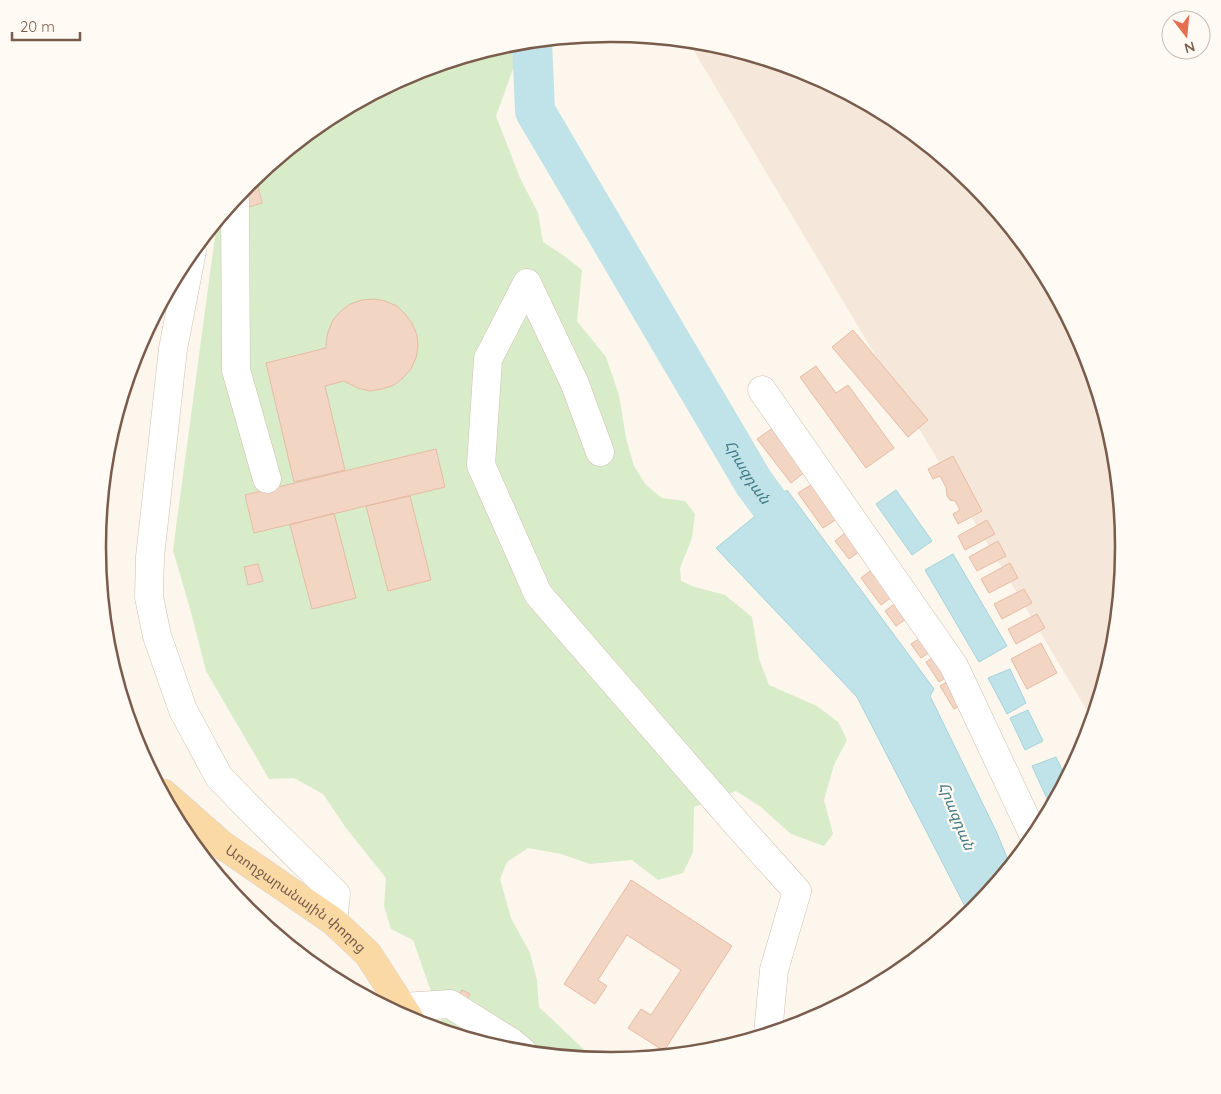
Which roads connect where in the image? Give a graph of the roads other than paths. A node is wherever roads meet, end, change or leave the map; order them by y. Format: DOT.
graph roads {
  1 [pos="235,210"];
  2 [pos="188,272"];
  3 [pos="762,390"];
  4 [pos="600,452"];
  5 [pos="268,479"];
  6 [pos="179,807"];
  7 [pos="1030,827"];
  8 [pos="334,921"];
  9 [pos="401,1006"];
  10 [pos="414,1011"];
  11 [pos="769,1026"];
  12 [pos="510,1042"];
  1 -- 5 [label="street"];
  2 -- 8 [label="street"];
  3 -- 7 [label="street"];
  4 -- 11 [label="street"];
  6 -- 8 [label="main road, Առողջարանային փողոց"];
  8 -- 9 [label="main road, Առողջարանային փողոց"];
  10 -- 12 [label="street"];
}
